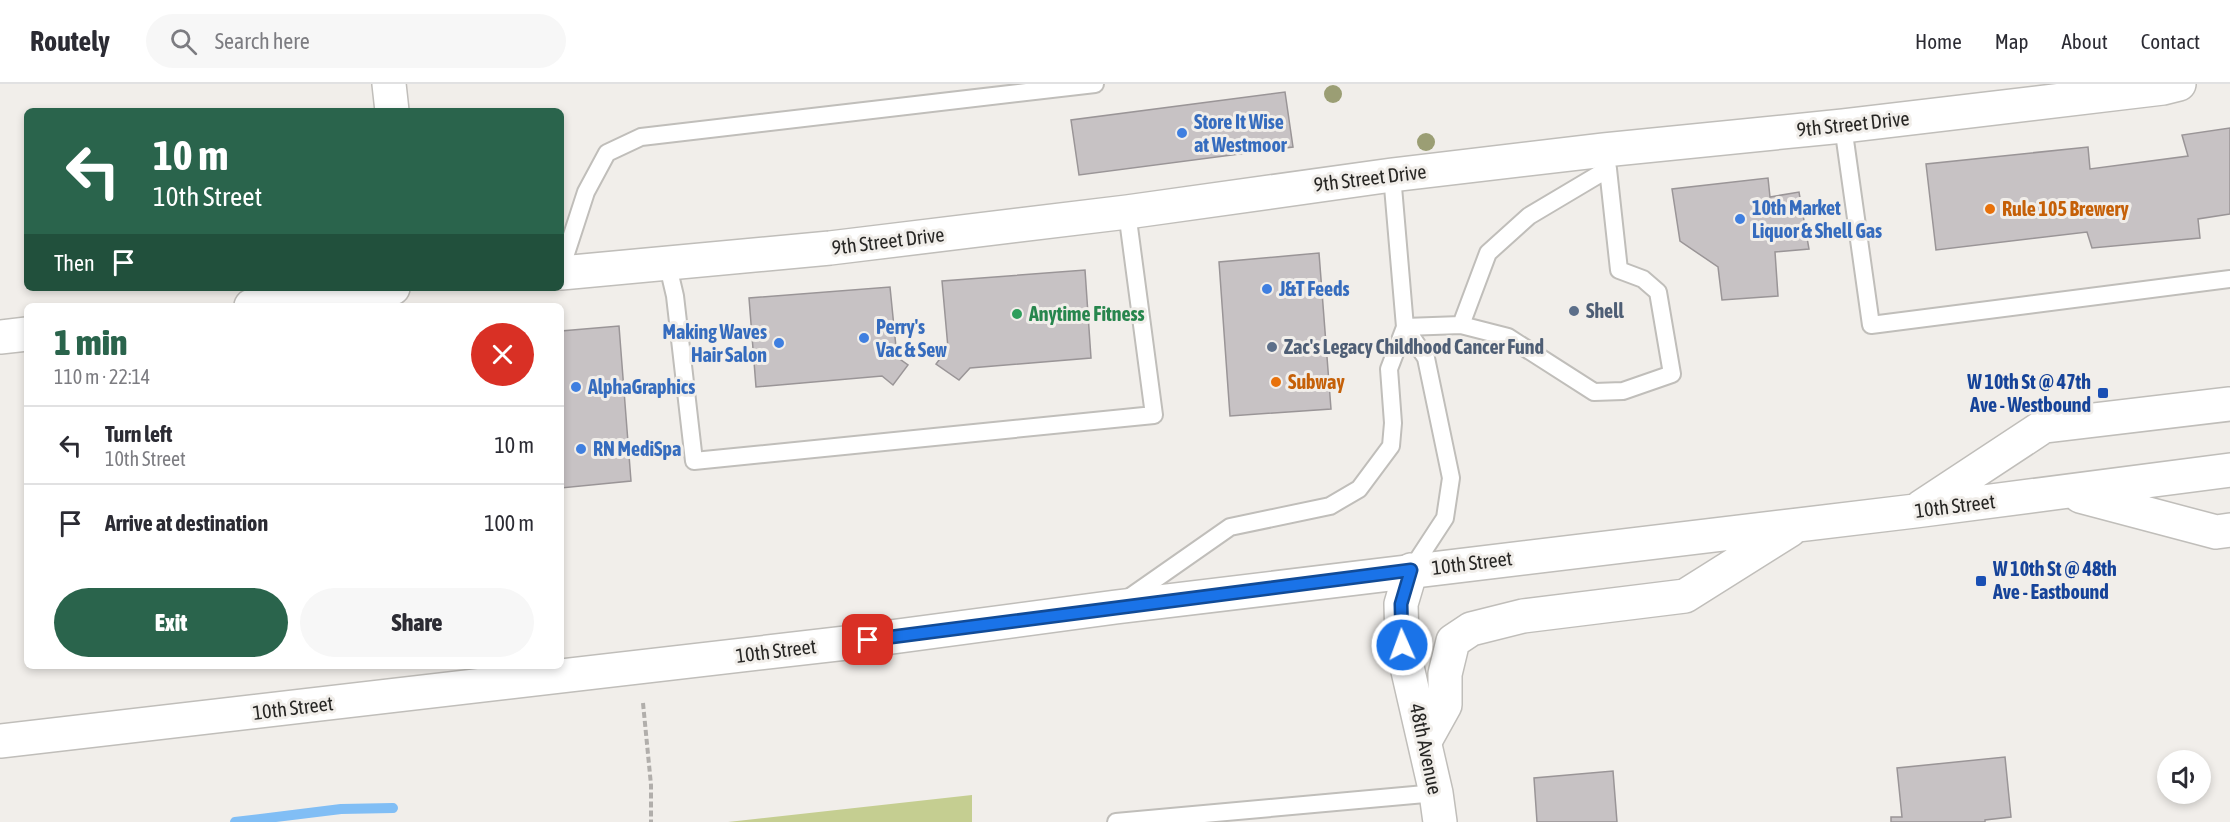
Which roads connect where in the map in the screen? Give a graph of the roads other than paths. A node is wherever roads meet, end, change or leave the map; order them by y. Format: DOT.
graph roads {
  1 [pos="389,84"];
  2 [pos="1095,84"];
  3 [pos="2179,84"];
  4 [pos="392,108"];
  5 [pos="1844,126"];
  6 [pos="1606,159"];
  7 [pos="1392,175"];
  8 [pos="1127,212"];
  9 [pos="564,261"];
  10 [pos="667,262"];
  11 [pos="564,271"];
  12 [pos="2230,279"];
  13 [pos="369,291"];
  14 [pos="274,303"];
  15 [pos="1461,325"];
  16 [pos="1404,327"];
  17 [pos="24,334"];
  18 [pos="0,337"];
  19 [pos="2230,404"];
  20 [pos="2230,471"];
  21 [pos="2064,492"];
  22 [pos="1915,512"];
  23 [pos="1799,525"];
  24 [pos="2230,530"];
  25 [pos="1411,570"];
  26 [pos="1116,607"];
  27 [pos="457,677"];
  28 [pos="0,741"];
  29 [pos="1425,741"];
  30 [pos="1438,808"];
  31 [pos="1116,822"];
  1 -- 4 [label="main road"];
  2 -- 9 [label="lane"];
  3 -- 5 [label="main road, 9th Street Drive"];
  5 -- 6 [label="main road, 9th Street Drive"];
  5 -- 12 [label="lane"];
  6 -- 7 [label="main road, 9th Street Drive"];
  6 -- 15 [label="lane"];
  6 -- 15 [label="lane"];
  7 -- 8 [label="main road, 9th Street Drive"];
  7 -- 16 [label="lane"];
  8 -- 10 [label="main road, 9th Street Drive"];
  8 -- 10 [label="lane"];
  10 -- 11 [label="main road, 9th Street Drive"];
  13 -- 14 [label="main road"];
  15 -- 16 [label="lane"];
  16 -- 25 [label="lane"];
  16 -- 26 [label="lane"];
  17 -- 18 [label="main road"];
  19 -- 22 [label="main road"];
  20 -- 21 [label="main road, 10th Street"];
  21 -- 22 [label="main road, 10th Street"];
  21 -- 24 [label="main road"];
  22 -- 23 [label="main road, 10th Street"];
  23 -- 25 [label="main road, 10th Street"];
  23 -- 29 [label="main road"];
  25 -- 26 [label="main road, 10th Street"];
  25 -- 29 [label="main road, 48th Avenue"];
  26 -- 27 [label="main road, 10th Street"];
  27 -- 28 [label="main road, 10th Street"];
  29 -- 30 [label="main road, 48th Avenue"];
  30 -- 31 [label="lane"];
}
